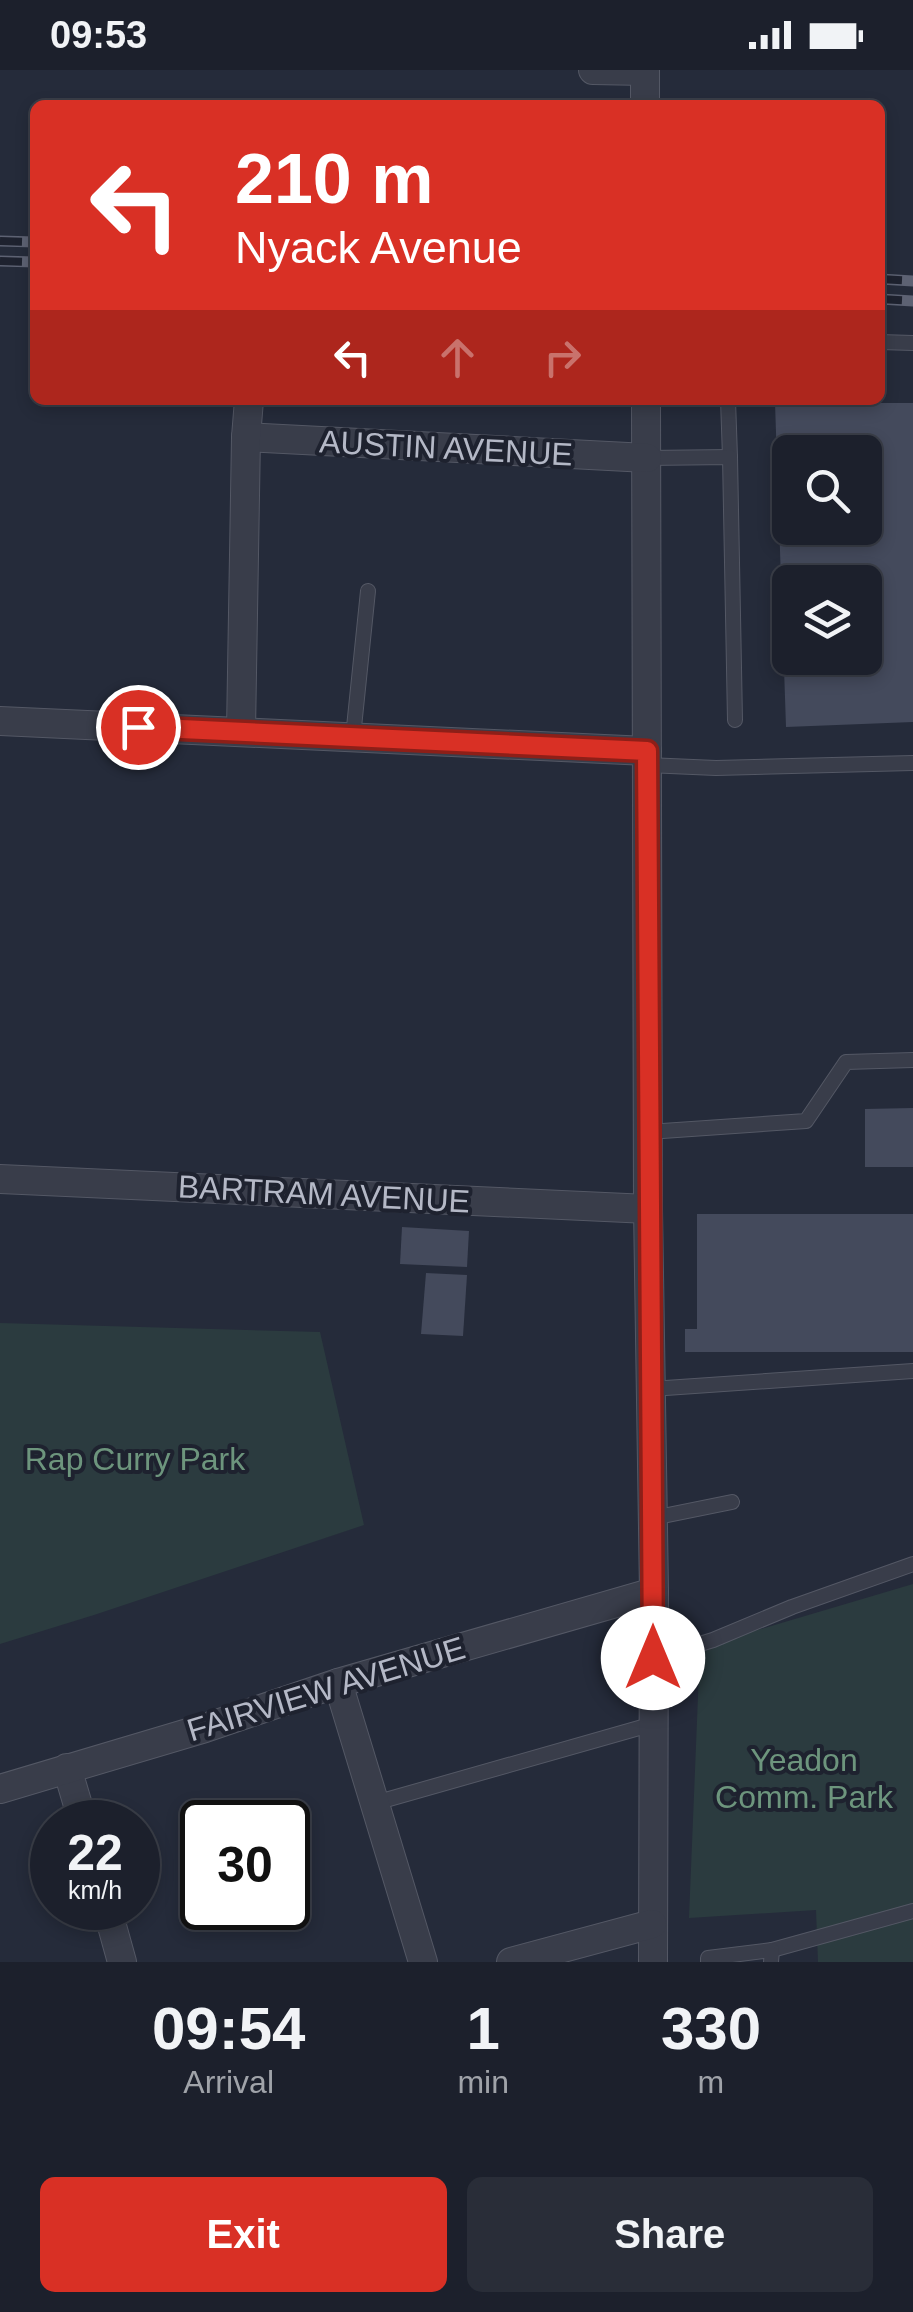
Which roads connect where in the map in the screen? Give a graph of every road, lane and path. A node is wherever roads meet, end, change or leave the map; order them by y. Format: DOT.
graph roads {
  1 [pos="593,70"];
  2 [pos="649,71"];
  3 [pos="646,100"];
  4 [pos="885,342"];
  5 [pos="913,343"];
  6 [pos="249,405"];
  7 [pos="646,405"];
  8 [pos="728,405"];
  9 [pos="246,437"];
  10 [pos="730,457"];
  11 [pos="647,458"];
  12 [pos="368,591"];
  13 [pos="736,720"];
  14 [pos="0,722"];
  15 [pos="241,731"];
  16 [pos="353,736"];
  17 [pos="647,758"];
  18 [pos="913,763"];
  19 [pos="913,1060"];
  20 [pos="648,1132"];
  21 [pos="0,1179"];
  22 [pos="648,1209"];
  23 [pos="913,1371"];
  24 [pos="651,1389"];
  25 [pos="732,1502"];
  26 [pos="653,1518"];
  27 [pos="913,1564"];
  28 [pos="654,1592"];
  29 [pos="653,1658"];
  30 [pos="338,1683"];
  31 [pos="653,1724"];
  32 [pos="67,1768"];
  33 [pos="0,1789"];
  34 [pos="76,1800"];
  35 [pos="374,1803"];
  36 [pos="913,1911"];
  37 [pos="652,1924"];
  38 [pos="113,1930"];
  39 [pos="772,1956"];
  40 [pos="708,1960"];
  41 [pos="122,1962"];
  42 [pos="423,1962"];
  43 [pos="511,1962"];
  44 [pos="652,1962"];
  1 -- 2 [label="street"];
  2 -- 3 [label="street"];
  4 -- 5 [label="lane"];
  6 -- 9 [label="street"];
  7 -- 11 [label="street"];
  8 -- 10 [label="lane"];
  9 -- 11 [label="street, AUSTIN AVENUE"];
  9 -- 15 [label="street"];
  10 -- 11 [label="lane"];
  10 -- 13 [label="lane"];
  11 -- 17 [label="street"];
  12 -- 16 [label="lane"];
  14 -- 15 [label="street"];
  15 -- 16 [label="street"];
  16 -- 17 [label="street"];
  17 -- 18 [label="lane"];
  17 -- 20 [label="street"];
  19 -- 20 [label="lane"];
  20 -- 22 [label="street"];
  21 -- 22 [label="street, BARTRAM AVENUE"];
  22 -- 24 [label="street"];
  23 -- 24 [label="lane"];
  24 -- 26 [label="street"];
  25 -- 26 [label="lane"];
  26 -- 28 [label="street"];
  27 -- 29 [label="lane"];
  28 -- 29 [label="street"];
  28 -- 30 [label="street, FAIRVIEW AVENUE"];
  29 -- 31 [label="street"];
  30 -- 32 [label="street, FAIRVIEW AVENUE"];
  30 -- 35 [label="street"];
  31 -- 35 [label="lane"];
  31 -- 37 [label="street"];
  32 -- 33 [label="street, FAIRVIEW AVENUE"];
  32 -- 34 [label="street"];
  35 -- 42 [label="street"];
  36 -- 39 [label="lane"];
  37 -- 43 [label="street"];
  37 -- 44 [label="street"];
  38 -- 41 [label="street"];
  39 -- 40 [label="lane"];
}
